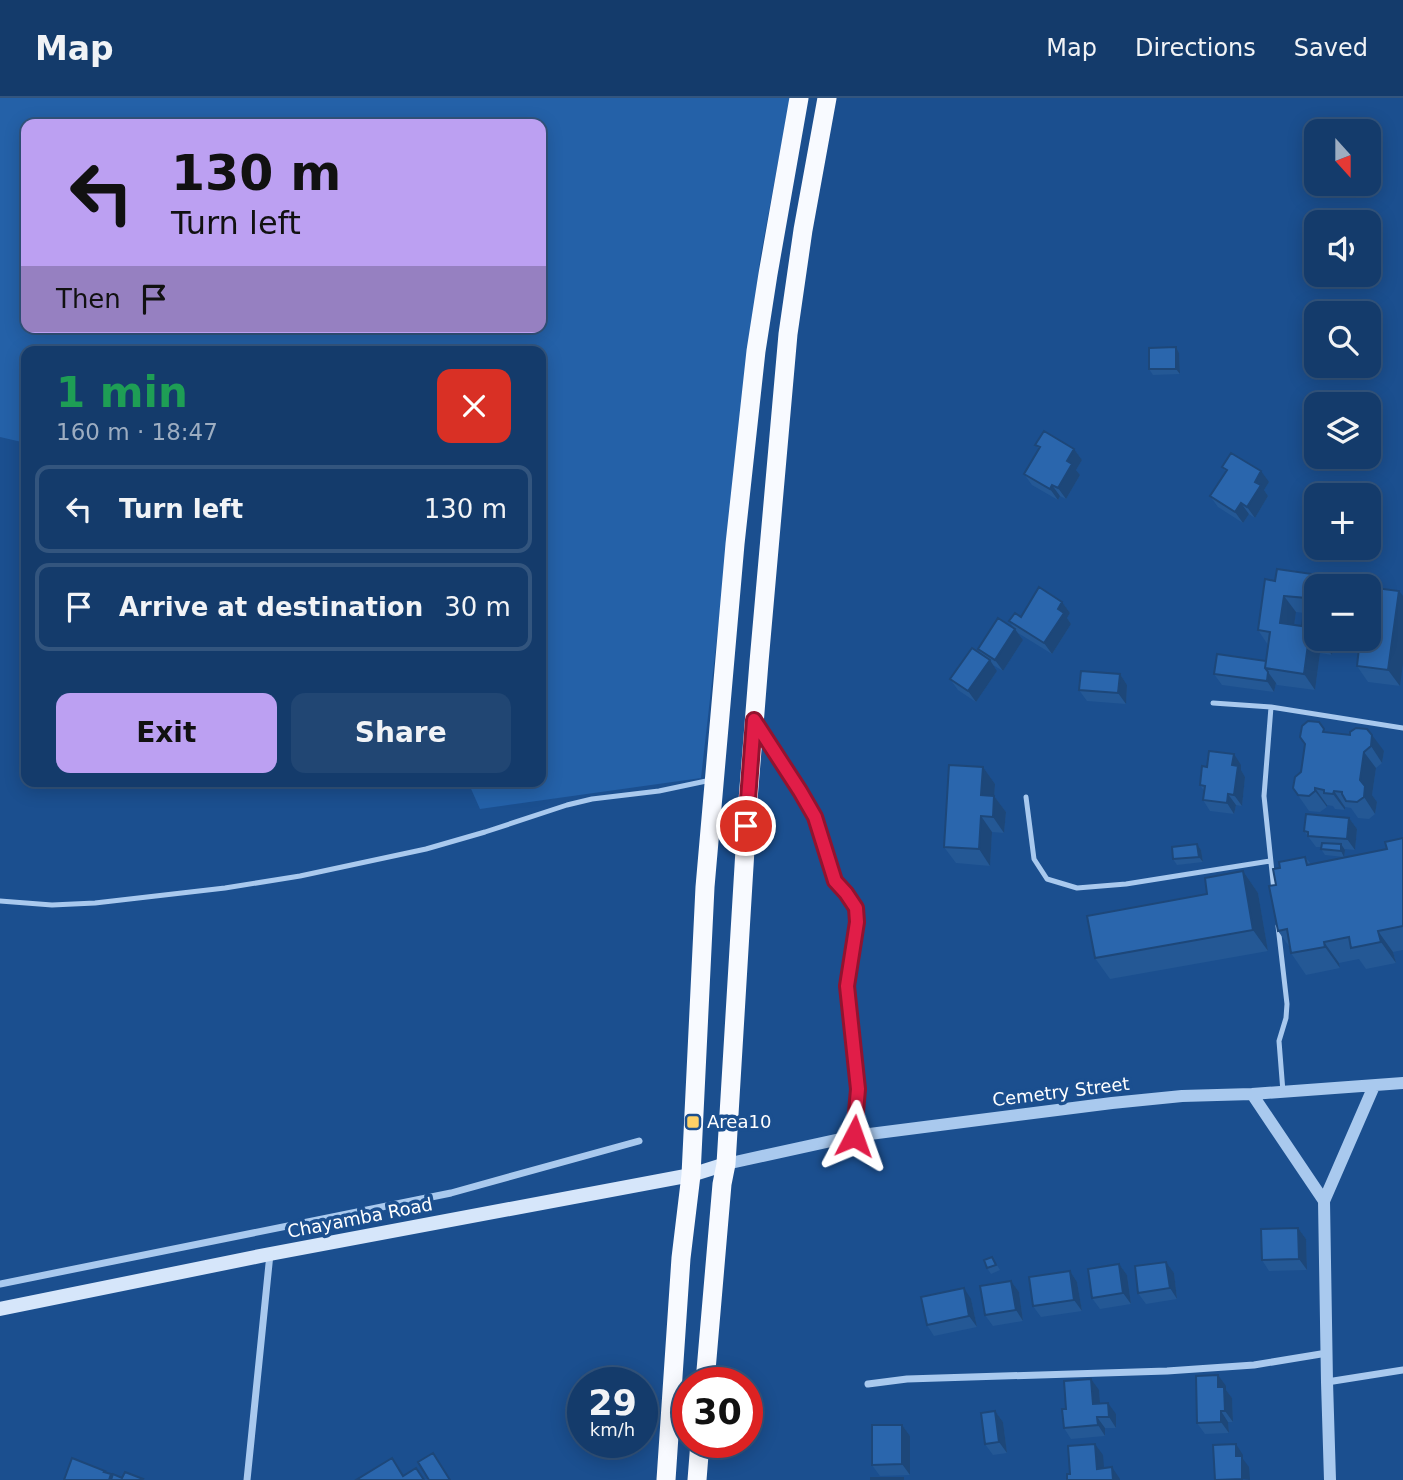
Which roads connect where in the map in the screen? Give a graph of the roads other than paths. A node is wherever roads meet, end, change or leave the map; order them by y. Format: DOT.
graph roads {
  1 [pos="799,98"];
  2 [pos="827,98"];
  3 [pos="1213,704"];
  4 [pos="1271,707"];
  5 [pos="754,720"];
  6 [pos="1403,728"];
  7 [pos="714,779"];
  8 [pos="1026,797"];
  9 [pos="1270,861"];
  10 [pos="1275,900"];
  11 [pos="0,901"];
  12 [pos="1276,913"];
  13 [pos="1403,1083"];
  14 [pos="1374,1086"];
  15 [pos="1283,1092"];
  16 [pos="1252,1094"];
  17 [pos="854,1136"];
  18 [pos="639,1141"];
  19 [pos="726,1164"];
  20 [pos="691,1175"];
  21 [pos="1324,1201"];
  22 [pos="270,1254"];
  23 [pos="0,1284"];
  24 [pos="0,1309"];
  25 [pos="1327,1353"];
  26 [pos="706,1367"];
  27 [pos="1403,1370"];
  28 [pos="1327,1382"];
  29 [pos="868,1384"];
  30 [pos="699,1458"];
  31 [pos="247,1480"];
  32 [pos="666,1480"];
  33 [pos="697,1480"];
  34 [pos="1330,1480"];
  1 -- 7 [label="highway"];
  2 -- 5 [label="highway"];
  3 -- 4 [label="lane"];
  4 -- 6 [label="lane"];
  4 -- 9 [label="lane"];
  5 -- 17 [label="street"];
  5 -- 19 [label="highway"];
  7 -- 11 [label="lane"];
  7 -- 20 [label="highway"];
  8 -- 9 [label="lane"];
  9 -- 10 [label="lane"];
  12 -- 15 [label="lane"];
  13 -- 14 [label="street, Cemetry Street"];
  14 -- 15 [label="street, Cemetry Street"];
  14 -- 21 [label="street"];
  15 -- 16 [label="street, Cemetry Street"];
  16 -- 17 [label="street, Cemetry Street"];
  16 -- 21 [label="street"];
  17 -- 19 [label="street, Cemetry Street"];
  18 -- 23 [label="street"];
  19 -- 20 [label="main road, Chayamba Road"];
  19 -- 26 [label="highway"];
  20 -- 22 [label="main road, Chayamba Road"];
  20 -- 32 [label="highway"];
  21 -- 25 [label="street"];
  22 -- 24 [label="main road, Chayamba Road"];
  22 -- 31 [label="street"];
  25 -- 28 [label="street"];
  25 -- 29 [label="street"];
  27 -- 28 [label="street"];
  28 -- 34 [label="street"];
  30 -- 33 [label="highway"];
}
